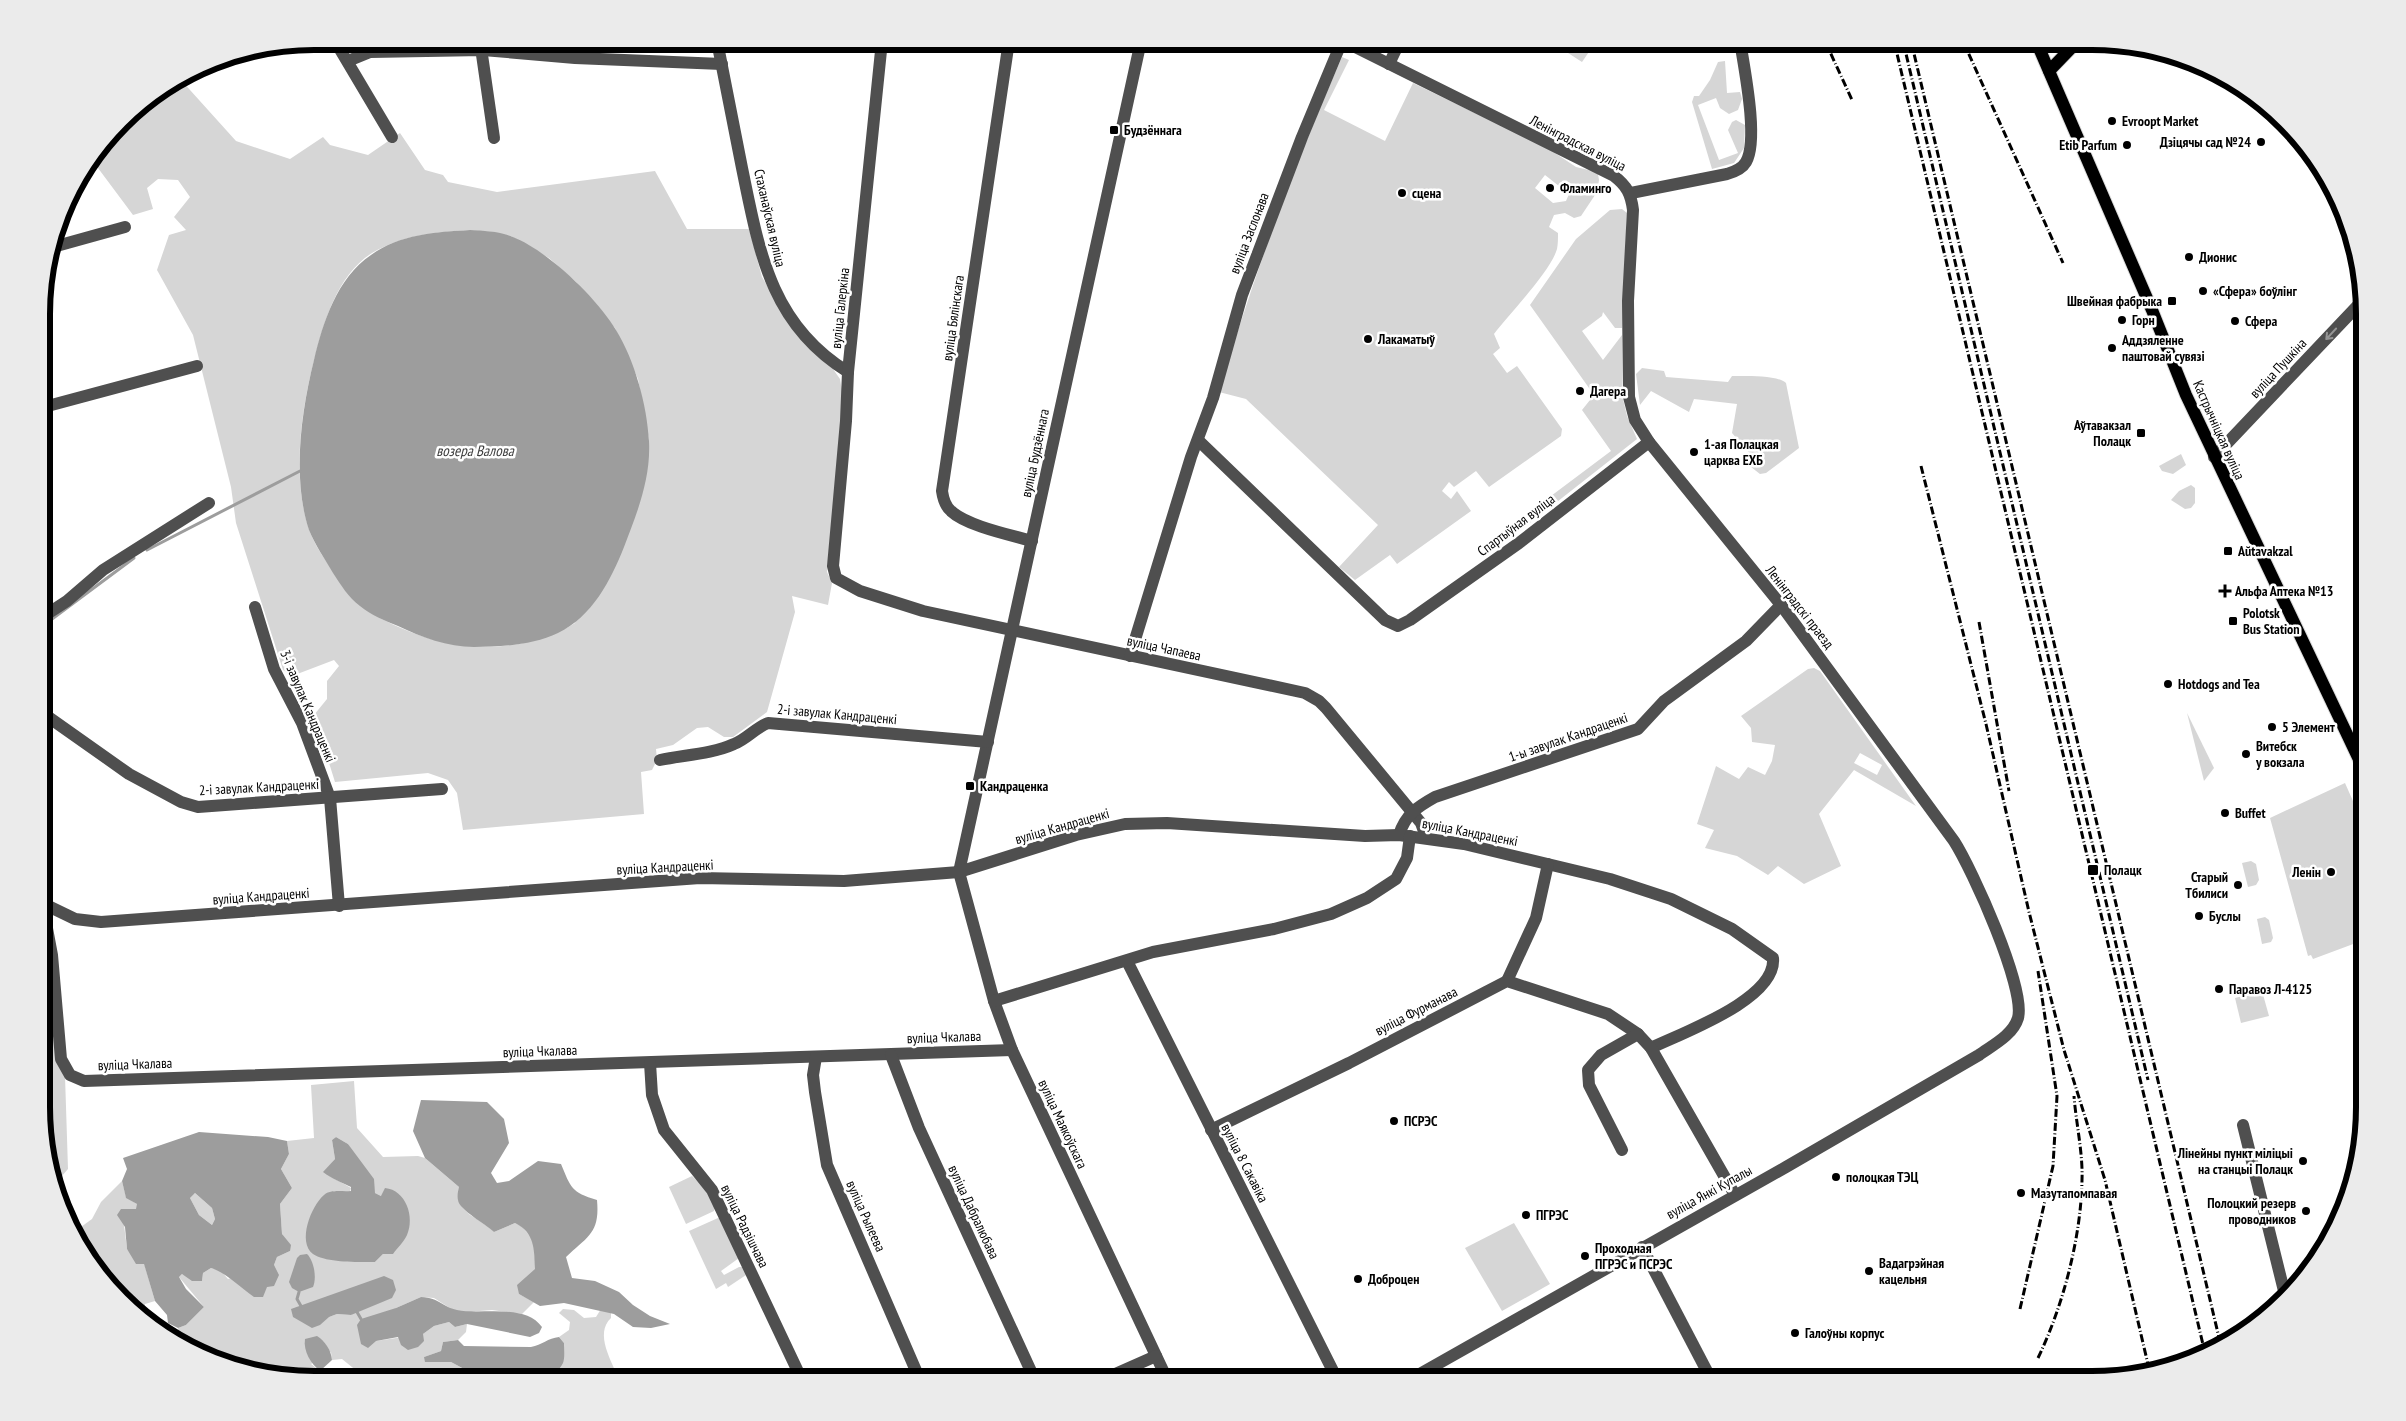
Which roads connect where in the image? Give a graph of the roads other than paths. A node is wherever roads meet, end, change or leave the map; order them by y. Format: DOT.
graph roads {
  1 [pos="341,50"];
  2 [pos="407,50"];
  3 [pos="482,50"];
  4 [pos="512,50"];
  5 [pos="719,50"];
  6 [pos="881,50"];
  7 [pos="1008,50"];
  8 [pos="1139,50"];
  9 [pos="1338,50"];
  10 [pos="1360,50"];
  11 [pos="1396,50"];
  12 [pos="1741,50"];
  13 [pos="2040,50"];
  14 [pos="2069,50"];
  15 [pos="348,61"];
  16 [pos="722,64"];
  17 [pos="1389,64"];
  18 [pos="2049,71"];
  19 [pos="392,137"];
  20 [pos="494,138"];
  21 [pos="1630,193"];
  22 [pos="124,227"];
  23 [pos="59,245"];
  24 [pos="2356,308"];
  25 [pos="196,366"];
  26 [pos="848,372"];
  27 [pos="50,405"];
  28 [pos="1199,441"];
  29 [pos="1649,442"];
  30 [pos="2214,457"];
  31 [pos="209,503"];
  32 [pos="1032,541"];
  33 [pos="836,578"];
  34 [pos="1781,605"];
  35 [pos="255,607"];
  36 [pos="50,612"];
  37 [pos="1012,630"];
  38 [pos="1130,656"];
  39 [pos="50,718"];
  40 [pos="988,742"];
  41 [pos="2356,753"];
  42 [pos="660,760"];
  43 [pos="442,789"];
  44 [pos="330,798"];
  45 [pos="1412,811"];
  46 [pos="1404,836"];
  47 [pos="1426,837"];
  48 [pos="1548,864"];
  49 [pos="959,872"];
  50 [pos="338,906"];
  51 [pos="50,907"];
  52 [pos="75,919"];
  53 [pos="50,922"];
  54 [pos="50,946"];
  55 [pos="1127,961"];
  56 [pos="1507,980"];
  57 [pos="994,1001"];
  58 [pos="2015,1024"];
  59 [pos="1638,1034"];
  60 [pos="1651,1048"];
  61 [pos="1012,1050"];
  62 [pos="891,1054"];
  63 [pos="816,1057"];
  64 [pos="650,1062"];
  65 [pos="2243,1125"];
  66 [pos="1211,1130"];
  67 [pos="1622,1150"];
  68 [pos="1735,1195"];
  69 [pos="1642,1247"];
  70 [pos="2283,1289"];
  71 [pos="1156,1356"];
  72 [pos="798,1371"];
  73 [pos="916,1371"];
  74 [pos="1031,1371"];
  75 [pos="1124,1371"];
  76 [pos="1163,1371"];
  77 [pos="1333,1371"];
  78 [pos="1425,1371"];
  79 [pos="1707,1371"];
  1 -- 15 [label="street"];
  2 -- 15 [label="street"];
  3 -- 20 [label="street"];
  4 -- 16 [label="street"];
  5 -- 16 [label="street, Стаханаўская вуліца"];
  6 -- 26 [label="street, вуліца Галеркіна"];
  7 -- 32 [label="street, вуліца Бялінскага"];
  8 -- 32 [label="street, вуліца Будзённага"];
  9 -- 28 [label="street, вуліца Заслонава"];
  10 -- 17 [label="street, Ленінградская вуліца"];
  11 -- 17 [label="street"];
  12 -- 21 [label="street"];
  13 -- 18 [label="main road, Кастрычніцкая вуліца"];
  14 -- 18 [label="main road"];
  15 -- 19 [label="street"];
  16 -- 26 [label="street, Стаханаўская вуліца"];
  17 -- 21 [label="street, Ленінградская вуліца"];
  18 -- 30 [label="main road, Кастрычніцкая вуліца"];
  21 -- 29 [label="street, Ленінградскі праезд"];
  22 -- 23 [label="street"];
  24 -- 30 [label="street, вуліца Пушкіна, one-way"];
  25 -- 27 [label="street"];
  26 -- 33 [label="street, вуліца Галеркіна"];
  28 -- 29 [label="street, Спартыўная вуліца"];
  28 -- 38 [label="street, вуліца Заслонава"];
  29 -- 34 [label="street, Ленінградскі праезд"];
  30 -- 41 [label="main road, Кастрычніцкая вуліца"];
  31 -- 36 [label="street"];
  32 -- 37 [label="street, вуліца Будзённага"];
  33 -- 37 [label="street, вуліца Чапаева"];
  34 -- 45 [label="street, 1-ы завулак Кандраценкі"];
  34 -- 58 [label="street, Ленінградскі праезд"];
  35 -- 44 [label="street, 3-і завулак Кандраценкі"];
  37 -- 38 [label="street, вуліца Чапаева"];
  37 -- 40 [label="street, вуліца Будзённага"];
  38 -- 45 [label="street, вуліца Чапаева"];
  39 -- 44 [label="street, 2-і завулак Кандраценкі"];
  40 -- 42 [label="street, 2-і завулак Кандраценкі"];
  40 -- 49 [label="street, вуліца Будзённага"];
  43 -- 44 [label="street, 2-і завулак Кандраценкі"];
  44 -- 50 [label="street, 3-і завулак Кандраценкі"];
  45 -- 46 [label="street, 1-ы завулак Кандраценкі"];
  45 -- 47 [label="street, вуліца Чапаева"];
  46 -- 47 [label="street, вуліца Кандраценкі"];
  46 -- 49 [label="street, вуліца Кандраценкі"];
  46 -- 55 [label="street"];
  47 -- 48 [label="street, вуліца Кандраценкі"];
  48 -- 56 [label="street"];
  48 -- 60 [label="street, вуліца Кандраценкі"];
  49 -- 50 [label="street, вуліца Кандраценкі"];
  49 -- 57 [label="street, вуліца Маякоўскага"];
  50 -- 52 [label="street, вуліца Кандраценкі"];
  51 -- 52 [label="street, вуліца Кандраценкі"];
  52 -- 53 [label="street"];
  54 -- 64 [label="street, вуліца Чкалава"];
  55 -- 57 [label="street"];
  55 -- 66 [label="street, вуліца 8 Сакавіка"];
  56 -- 59 [label="street"];
  56 -- 66 [label="street, вуліца Фурманава"];
  57 -- 61 [label="street, вуліца Маякоўскага"];
  58 -- 68 [label="street, вуліца Янкі Купалы"];
  59 -- 60 [label="street"];
  59 -- 67 [label="street"];
  60 -- 68 [label="street"];
  61 -- 62 [label="street, вуліца Чкалава"];
  61 -- 71 [label="street, вуліца Маякоўскага"];
  62 -- 63 [label="street, вуліца Чкалава"];
  62 -- 74 [label="street, вуліца Дабралюбава"];
  63 -- 64 [label="street, вуліца Чкалава"];
  63 -- 73 [label="street, вуліца Рылеева"];
  64 -- 72 [label="street, вуліца Радзішчава"];
  65 -- 70 [label="street"];
  66 -- 77 [label="street, вуліца 8 Сакавіка"];
  68 -- 69 [label="street, вуліца Янкі Купалы"];
  69 -- 78 [label="street, вуліца Янкі Купалы"];
  69 -- 79 [label="street"];
  71 -- 75 [label="street"];
  71 -- 76 [label="street, вуліца Маякоўскага"];
}
